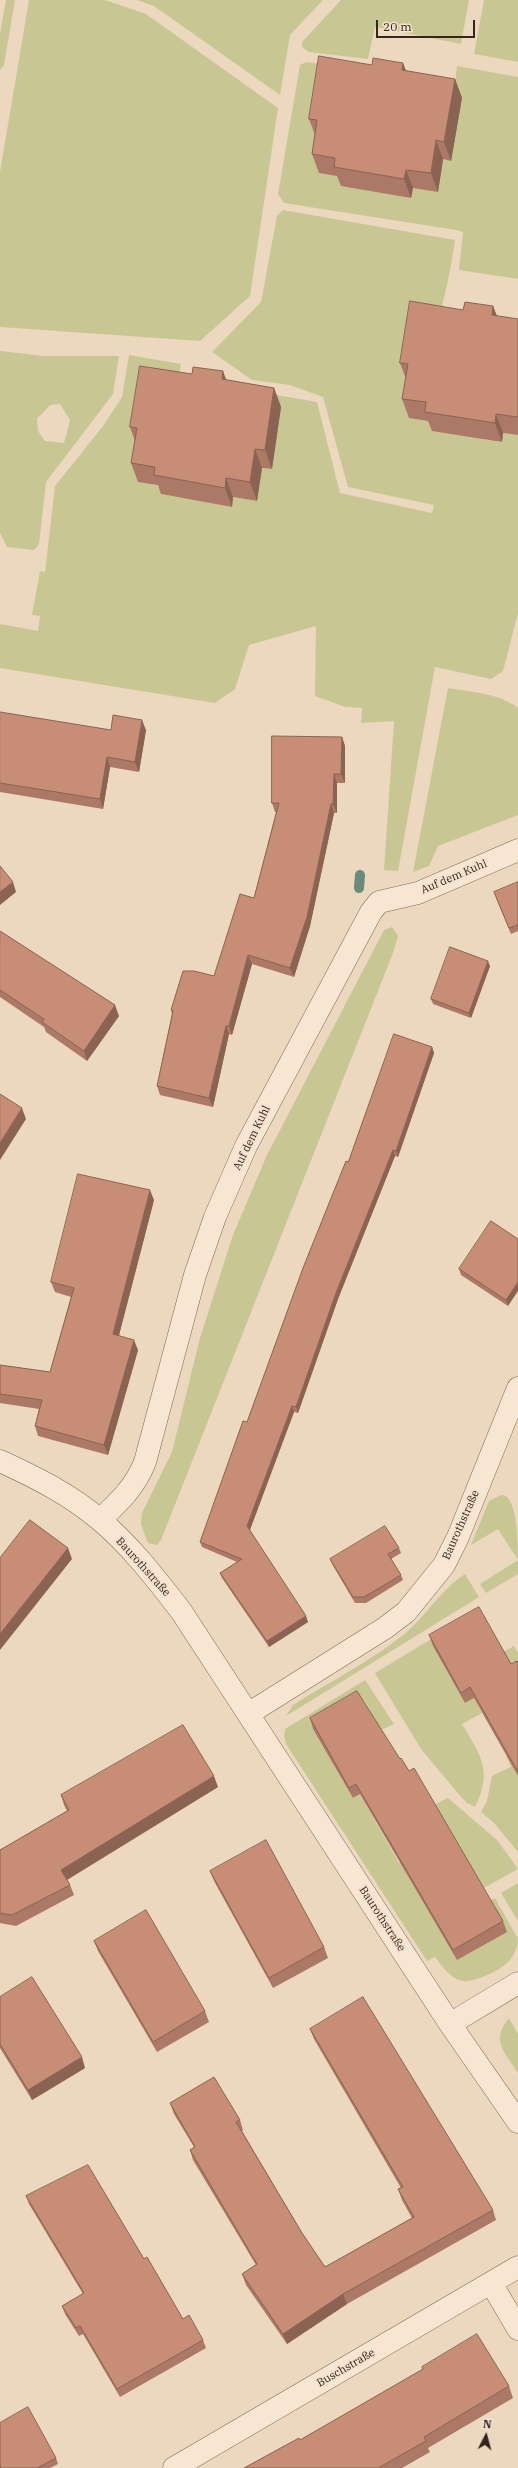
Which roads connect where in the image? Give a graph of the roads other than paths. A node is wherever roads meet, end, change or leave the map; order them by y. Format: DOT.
graph roads {
  1 [pos="518,850"];
  2 [pos="518,1388"];
  3 [pos="0,1461"];
  4 [pos="100,1520"];
  5 [pos="248,1714"];
  6 [pos="518,1983"];
  7 [pos="450,2024"];
  8 [pos="518,2122"];
  9 [pos="518,2267"];
  10 [pos="491,2283"];
  11 [pos="518,2329"];
  12 [pos="174,2468"];
  1 -- 4 [label="street, Auf dem Kuhl"];
  2 -- 5 [label="street, Baurothstraße"];
  3 -- 4 [label="street, Baurothstraße"];
  4 -- 5 [label="street, Baurothstraße"];
  5 -- 7 [label="street, Baurothstraße"];
  6 -- 7 [label="street"];
  7 -- 8 [label="street, Baurothstraße"];
  9 -- 10 [label="street, Buschstraße"];
  10 -- 11 [label="street"];
  10 -- 12 [label="street, Buschstraße"];
}
